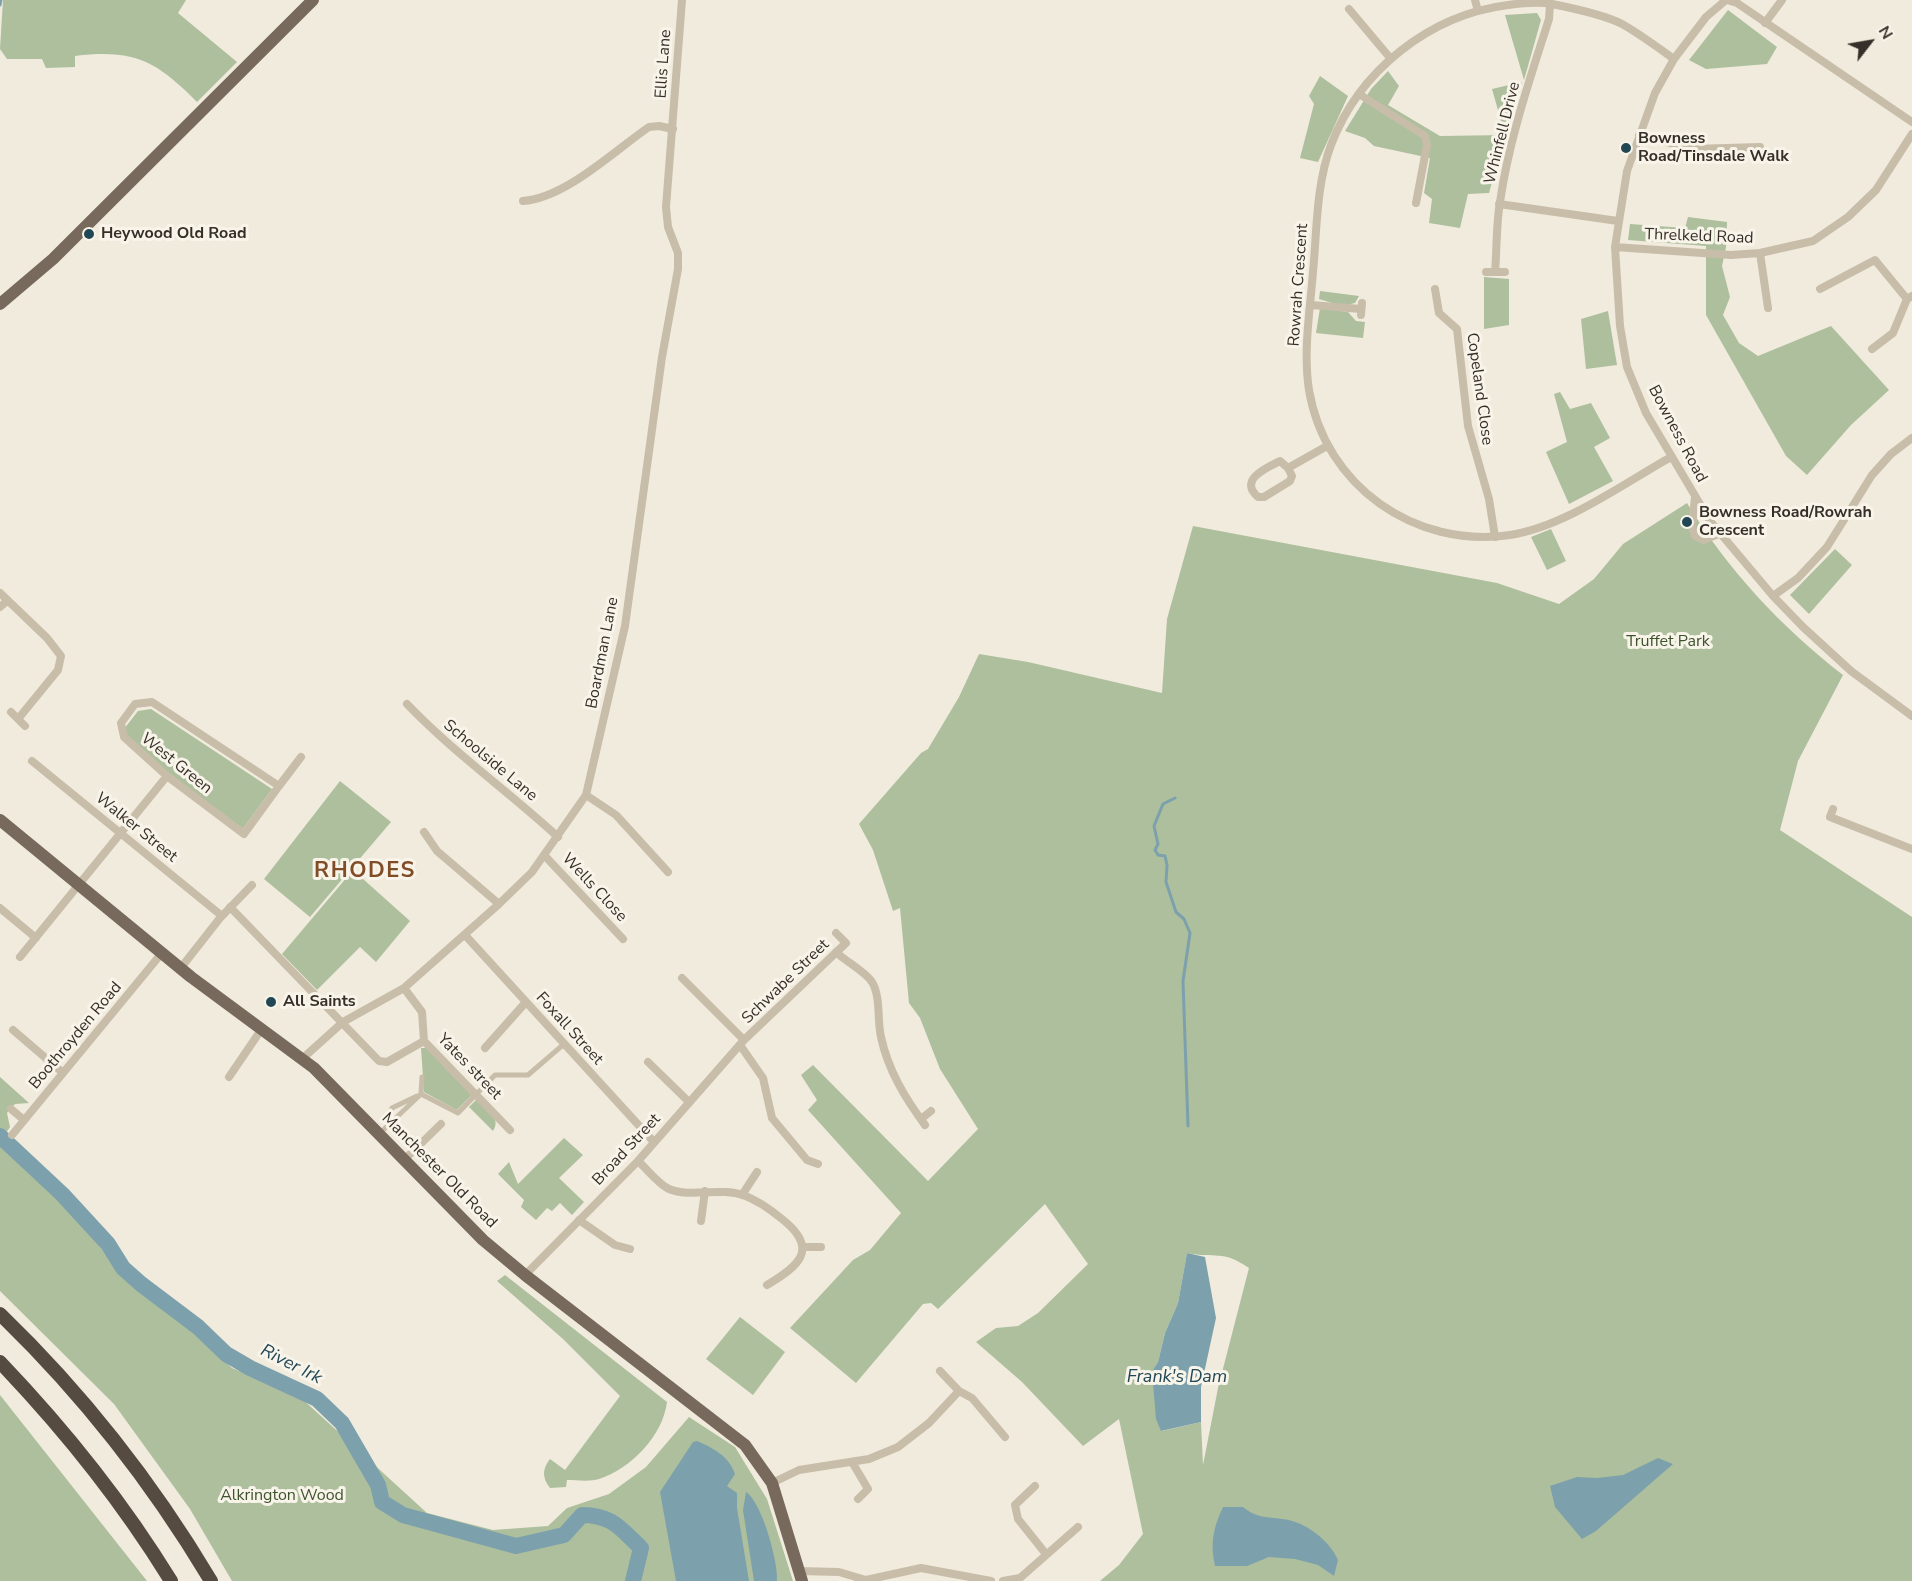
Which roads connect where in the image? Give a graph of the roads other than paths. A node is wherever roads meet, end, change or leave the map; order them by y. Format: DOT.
graph roads {
  1 [pos="313,0"];
  2 [pos="682,0"];
  3 [pos="1475,0"];
  4 [pos="1727,0"];
  5 [pos="1782,0"];
  6 [pos="1550,4"];
  7 [pos="1349,9"];
  8 [pos="1478,11"];
  9 [pos="1765,23"];
  10 [pos="1391,58"];
  11 [pos="1674,58"];
  12 [pos="1359,94"];
  13 [pos="1912,122"];
  14 [pos="673,129"];
  15 [pos="1912,134"];
  16 [pos="1639,135"];
  17 [pos="1760,147"];
  18 [pos="523,201"];
  19 [pos="1416,203"];
  20 [pos="1499,204"];
  21 [pos="1618,221"];
  22 [pos="1615,247"];
  23 [pos="1760,254"];
  24 [pos="1486,272"];
  25 [pos="1495,272"];
  26 [pos="1505,272"];
  27 [pos="1435,288"];
  28 [pos="1820,289"];
  29 [pos="1910,298"];
  30 [pos="0,304"];
  31 [pos="1311,305"];
  32 [pos="1768,308"];
  33 [pos="1361,309"];
  34 [pos="1872,349"];
  35 [pos="1912,438"];
  36 [pos="1327,446"];
  37 [pos="1671,457"];
  38 [pos="1288,468"];
  39 [pos="1695,497"];
  40 [pos="1720,534"];
  41 [pos="1495,537"];
  42 [pos="0,593"];
  43 [pos="1773,596"];
  44 [pos="8,601"];
  45 [pos="0,607"];
  46 [pos="407,705"];
  47 [pos="11,712"];
  48 [pos="1912,716"];
  49 [pos="18,719"];
  50 [pos="25,726"];
  51 [pos="301,757"];
  52 [pos="32,761"];
  53 [pos="167,776"];
  54 [pos="279,786"];
  55 [pos="586,795"];
  56 [pos="1833,809"];
  57 [pos="0,820"];
  58 [pos="424,832"];
  59 [pos="120,833"];
  60 [pos="558,837"];
  61 [pos="1912,849"];
  62 [pos="545,856"];
  63 [pos="668,872"];
  64 [pos="252,885"];
  65 [pos="78,886"];
  66 [pos="499,904"];
  67 [pos="230,907"];
  68 [pos="0,908"];
  69 [pos="222,916"];
  70 [pos="836,933"];
  71 [pos="465,935"];
  72 [pos="36,938"];
  73 [pos="623,939"];
  74 [pos="837,952"];
  75 [pos="161,954"];
  76 [pos="20,957"];
  77 [pos="180,969"];
  78 [pos="682,978"];
  79 [pos="404,988"];
  80 [pos="526,1002"];
  81 [pos="343,1022"];
  82 [pos="13,1030"];
  83 [pos="261,1030"];
  84 [pos="424,1041"];
  85 [pos="742,1043"];
  86 [pos="564,1044"];
  87 [pos="485,1048"];
  88 [pos="303,1058"];
  89 [pos="648,1062"];
  90 [pos="62,1072"];
  91 [pos="229,1077"];
  92 [pos="422,1077"];
  93 [pos="421,1094"];
  94 [pos="477,1095"];
  95 [pos="689,1102"];
  96 [pos="11,1109"];
  97 [pos="931,1111"];
  98 [pos="386,1119"];
  99 [pos="24,1120"];
  100 [pos="441,1124"];
  101 [pos="510,1130"];
  102 [pos="379,1134"];
  103 [pos="12,1135"];
  104 [pos="654,1142"];
  105 [pos="404,1160"];
  106 [pos="638,1161"];
  107 [pos="818,1164"];
  108 [pos="758,1172"];
  109 [pos="705,1191"];
  110 [pos="742,1195"];
  111 [pos="579,1220"];
  112 [pos="701,1221"];
  113 [pos="803,1247"];
  114 [pos="821,1247"];
  115 [pos="630,1249"];
  116 [pos="525,1275"];
  117 [pos="767,1285"];
  118 [pos="0,1314"];
  119 [pos="0,1362"];
  120 [pos="940,1371"];
  121 [pos="959,1391"];
  122 [pos="1005,1437"];
  123 [pos="852,1462"];
  124 [pos="772,1483"];
  125 [pos="1035,1486"];
  126 [pos="858,1499"];
  127 [pos="1078,1527"];
  128 [pos="1046,1554"];
  129 [pos="800,1576"];
  130 [pos="171,1581"];
  131 [pos="211,1581"];
  132 [pos="991,1581"];
  133 [pos="1003,1581"];
  1 -- 30 [label="main road"];
  2 -- 14 [label="street, Ellis Lane"];
  3 -- 8 [label="street"];
  4 -- 9 [label="street"];
  4 -- 11 [label="street, Bowness Road"];
  5 -- 9 [label="street"];
  6 -- 8 [label="street, Rowrah Crescent"];
  6 -- 11 [label="street, Rowrah Crescent"];
  6 -- 20 [label="street, Whinfell Drive"];
  7 -- 10 [label="street"];
  8 -- 10 [label="street, Rowrah Crescent"];
  9 -- 13 [label="street"];
  10 -- 12 [label="street, Rowrah Crescent"];
  11 -- 16 [label="street, Bowness Road"];
  12 -- 19 [label="street"];
  12 -- 31 [label="street, Rowrah Crescent"];
  14 -- 18 [label="street"];
  14 -- 55 [label="street, Boardman Lane"];
  15 -- 23 [label="street, Threlkeld Road"];
  16 -- 17 [label="street"];
  16 -- 21 [label="street, Bowness Road"];
  20 -- 21 [label="street"];
  20 -- 25 [label="street, Whinfell Drive"];
  21 -- 22 [label="street, Bowness Road"];
  22 -- 23 [label="street, Threlkeld Road"];
  22 -- 37 [label="street, Bowness Road"];
  23 -- 32 [label="street"];
  24 -- 25 [label="street"];
  25 -- 26 [label="street"];
  27 -- 41 [label="street, Copeland Close"];
  28 -- 29 [label="street"];
  29 -- 34 [label="street"];
  31 -- 33 [label="street"];
  31 -- 36 [label="street, Rowrah Crescent"];
  35 -- 43 [label="street"];
  36 -- 38 [label="street"];
  36 -- 41 [label="street, Rowrah Crescent"];
  37 -- 39 [label="street, Bowness Road"];
  37 -- 41 [label="street, Rowrah Crescent"];
  38 -- 38 [label="street"];
  39 -- 40 [label="street, Bowness Road"];
  39 -- 40 [label="street"];
  40 -- 43 [label="street, Bowness Road"];
  42 -- 44 [label="street"];
  43 -- 48 [label="street, Bowness Road"];
  44 -- 45 [label="street"];
  44 -- 49 [label="street"];
  46 -- 60 [label="street, Schoolside Lane"];
  47 -- 49 [label="street"];
  49 -- 50 [label="street"];
  51 -- 54 [label="street, West Green"];
  52 -- 59 [label="street, Walker Street"];
  53 -- 54 [label="street, West Green"];
  53 -- 54 [label="street, West Green"];
  53 -- 59 [label="street"];
  55 -- 60 [label="street, Boardman Lane"];
  55 -- 63 [label="street"];
  56 -- 61 [label="street"];
  57 -- 65 [label="main road, Manchester Old Road"];
  58 -- 66 [label="street"];
  59 -- 65 [label="street"];
  59 -- 69 [label="street, Walker Street"];
  60 -- 62 [label="street, Boardman Lane"];
  62 -- 66 [label="street, Boardman Lane"];
  62 -- 73 [label="street, Wells Close"];
  64 -- 67 [label="street"];
  65 -- 72 [label="street"];
  65 -- 75 [label="main road, Manchester Old Road"];
  66 -- 71 [label="street, Boardman Lane"];
  67 -- 69 [label="street"];
  67 -- 81 [label="street"];
  68 -- 72 [label="street"];
  69 -- 77 [label="street"];
  70 -- 74 [label="street, Schwabe Street"];
  71 -- 79 [label="street, Boardman Lane"];
  71 -- 80 [label="street, Foxall Street"];
  72 -- 76 [label="street"];
  74 -- 85 [label="street, Schwabe Street"];
  74 -- 97 [label="street"];
  75 -- 77 [label="main road, Manchester Old Road"];
  75 -- 90 [label="street, Boothroyden Road"];
  77 -- 83 [label="main road, Manchester Old Road"];
  78 -- 85 [label="street"];
  79 -- 81 [label="street, Boardman Lane"];
  79 -- 84 [label="street, Yates street"];
  80 -- 86 [label="street, Foxall Street"];
  80 -- 87 [label="street"];
  81 -- 84 [label="street"];
  81 -- 88 [label="street, Boardman Lane"];
  82 -- 90 [label="street"];
  83 -- 88 [label="main road, Manchester Old Road"];
  83 -- 91 [label="street"];
  84 -- 94 [label="street, Yates street"];
  85 -- 95 [label="street, Broad Street"];
  85 -- 107 [label="street"];
  86 -- 94 [label="street"];
  86 -- 104 [label="street, Foxall Street"];
  88 -- 102 [label="main road, Manchester Old Road"];
  89 -- 95 [label="street"];
  90 -- 99 [label="street, Boothroyden Road"];
  92 -- 93 [label="street"];
  93 -- 94 [label="street"];
  93 -- 98 [label="street"];
  93 -- 102 [label="street"];
  94 -- 101 [label="street, Yates street"];
  95 -- 104 [label="street, Broad Street"];
  96 -- 99 [label="street"];
  99 -- 103 [label="street, Boothroyden Road"];
  100 -- 105 [label="street"];
  102 -- 105 [label="main road, Manchester Old Road"];
  104 -- 106 [label="street, Broad Street"];
  105 -- 116 [label="main road, Manchester Old Road"];
  106 -- 109 [label="street"];
  106 -- 111 [label="street, Broad Street"];
  108 -- 110 [label="street"];
  109 -- 110 [label="street"];
  109 -- 112 [label="street"];
  110 -- 113 [label="street"];
  111 -- 115 [label="street"];
  111 -- 116 [label="street, Broad Street"];
  113 -- 114 [label="street"];
  113 -- 117 [label="street"];
  116 -- 124 [label="main road, Manchester Old Road"];
  118 -- 131 [label="highway"];
  119 -- 130 [label="highway"];
  120 -- 121 [label="street"];
  121 -- 122 [label="street"];
  121 -- 123 [label="street"];
  123 -- 124 [label="street"];
  123 -- 126 [label="street"];
  124 -- 129 [label="main road, Manchester Old Road"];
  125 -- 128 [label="street"];
  127 -- 128 [label="street"];
  128 -- 133 [label="street"];
  129 -- 132 [label="street"];
}
